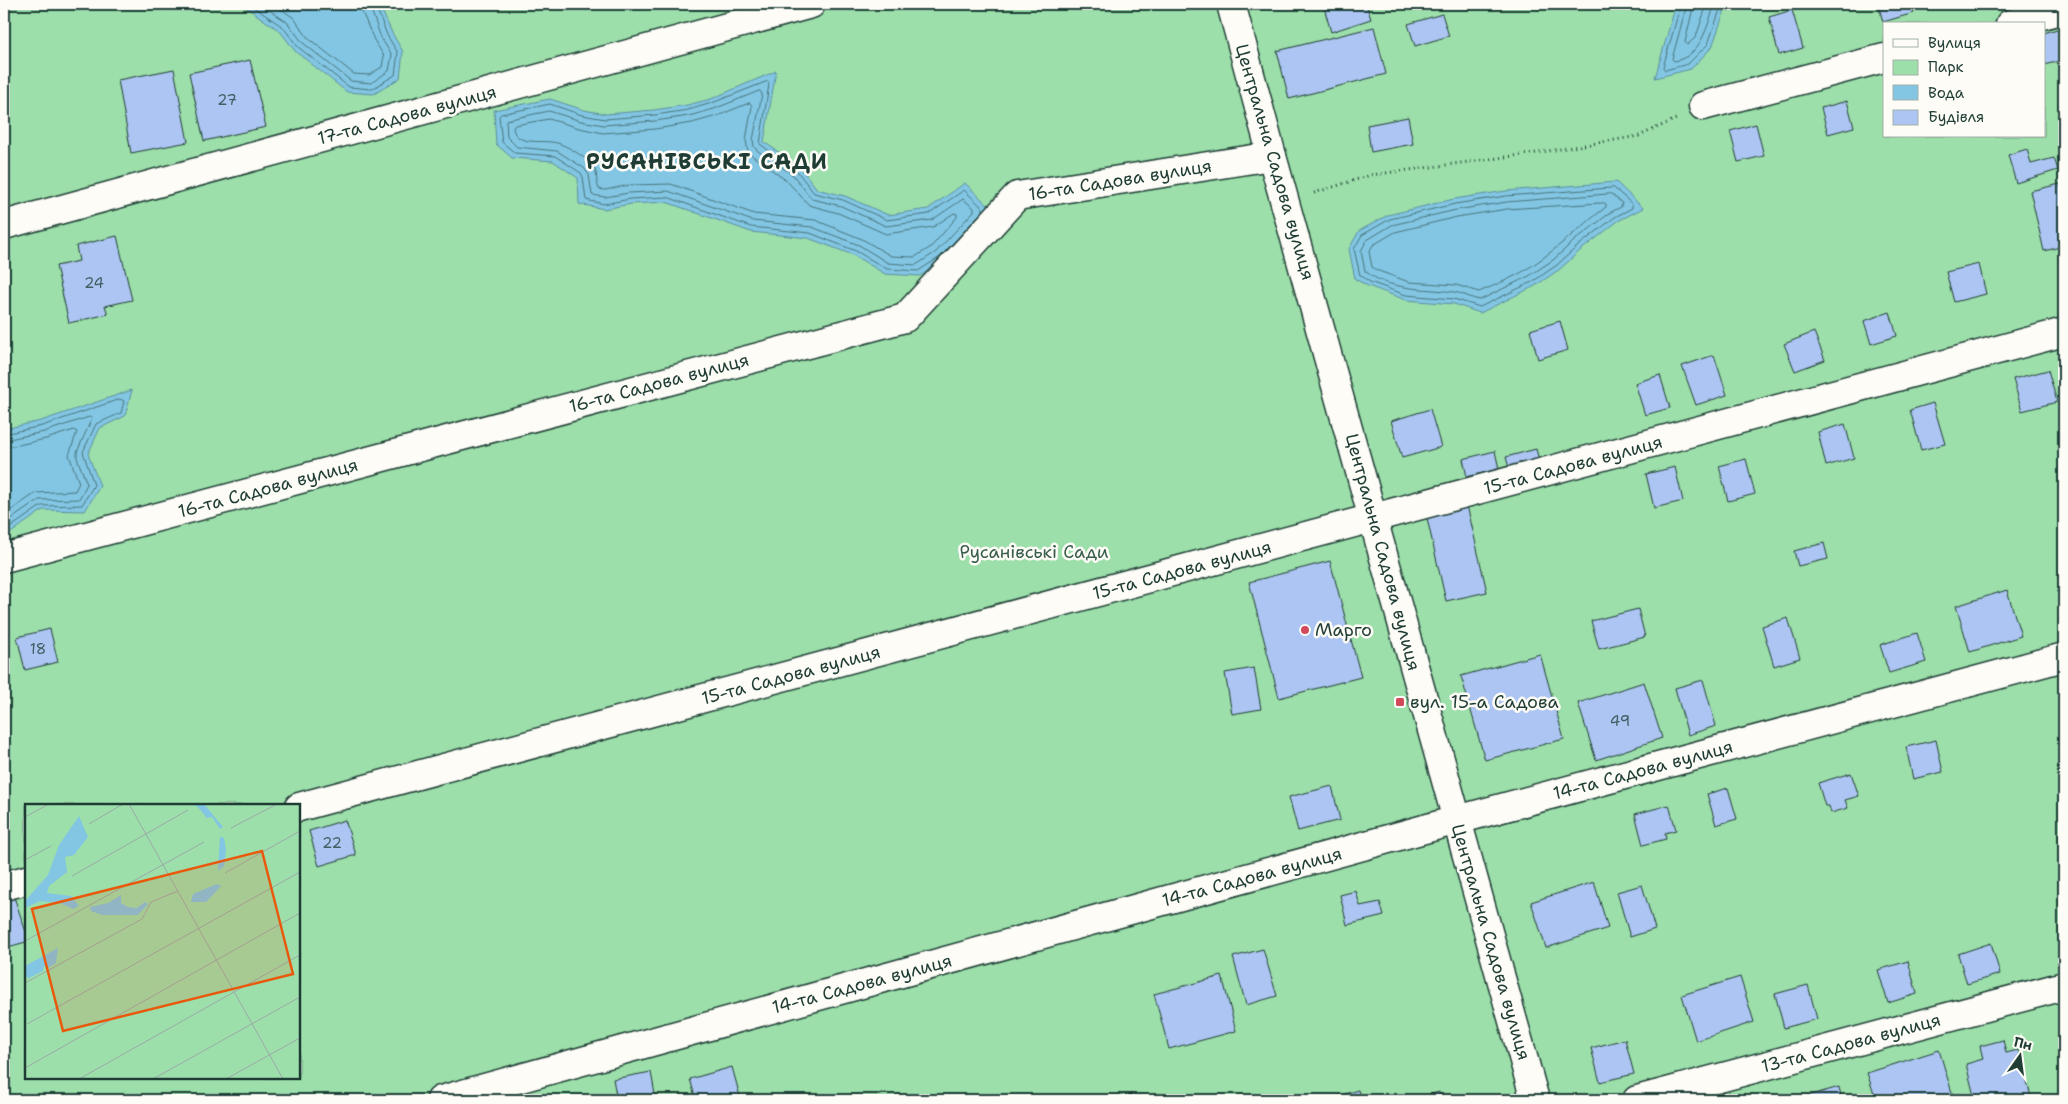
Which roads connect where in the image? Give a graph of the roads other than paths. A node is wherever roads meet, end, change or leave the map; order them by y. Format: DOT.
graph roads {
  1 [pos="811,4"];
  2 [pos="1232,4"];
  3 [pos="2064,9"];
  4 [pos="2017,22"];
  5 [pos="1883,58"];
  6 [pos="1703,106"];
  7 [pos="1272,156"];
  8 [pos="4,226"];
  9 [pos="2064,332"];
  10 [pos="1374,518"];
  11 [pos="4,558"];
  12 [pos="2064,656"];
  13 [pos="300,807"];
  14 [pos="1457,820"];
  15 [pos="25,880"];
  16 [pos="4,886"];
  17 [pos="2064,986"];
  18 [pos="442,1100"];
  19 [pos="1535,1100"];
  20 [pos="1637,1100"];
  1 -- 8 [label="street, 17-та Садова вулиця"];
  2 -- 7 [label="street, Центральна Садова вулиця"];
  3 -- 4 [label="street"];
  5 -- 6 [label="street"];
  7 -- 10 [label="street, Центральна Садова вулиця"];
  7 -- 11 [label="street, 16-та Садова вулиця"];
  9 -- 10 [label="street, 15-та Садова вулиця"];
  10 -- 13 [label="street, 15-та Садова вулиця"];
  10 -- 14 [label="street, Центральна Садова вулиця"];
  12 -- 14 [label="street, 14-та Садова вулиця"];
  14 -- 18 [label="street, 14-та Садова вулиця"];
  14 -- 19 [label="street, Центральна Садова вулиця"];
  15 -- 16 [label="street"];
  17 -- 20 [label="street, 13-та Садова вулиця"];
}
